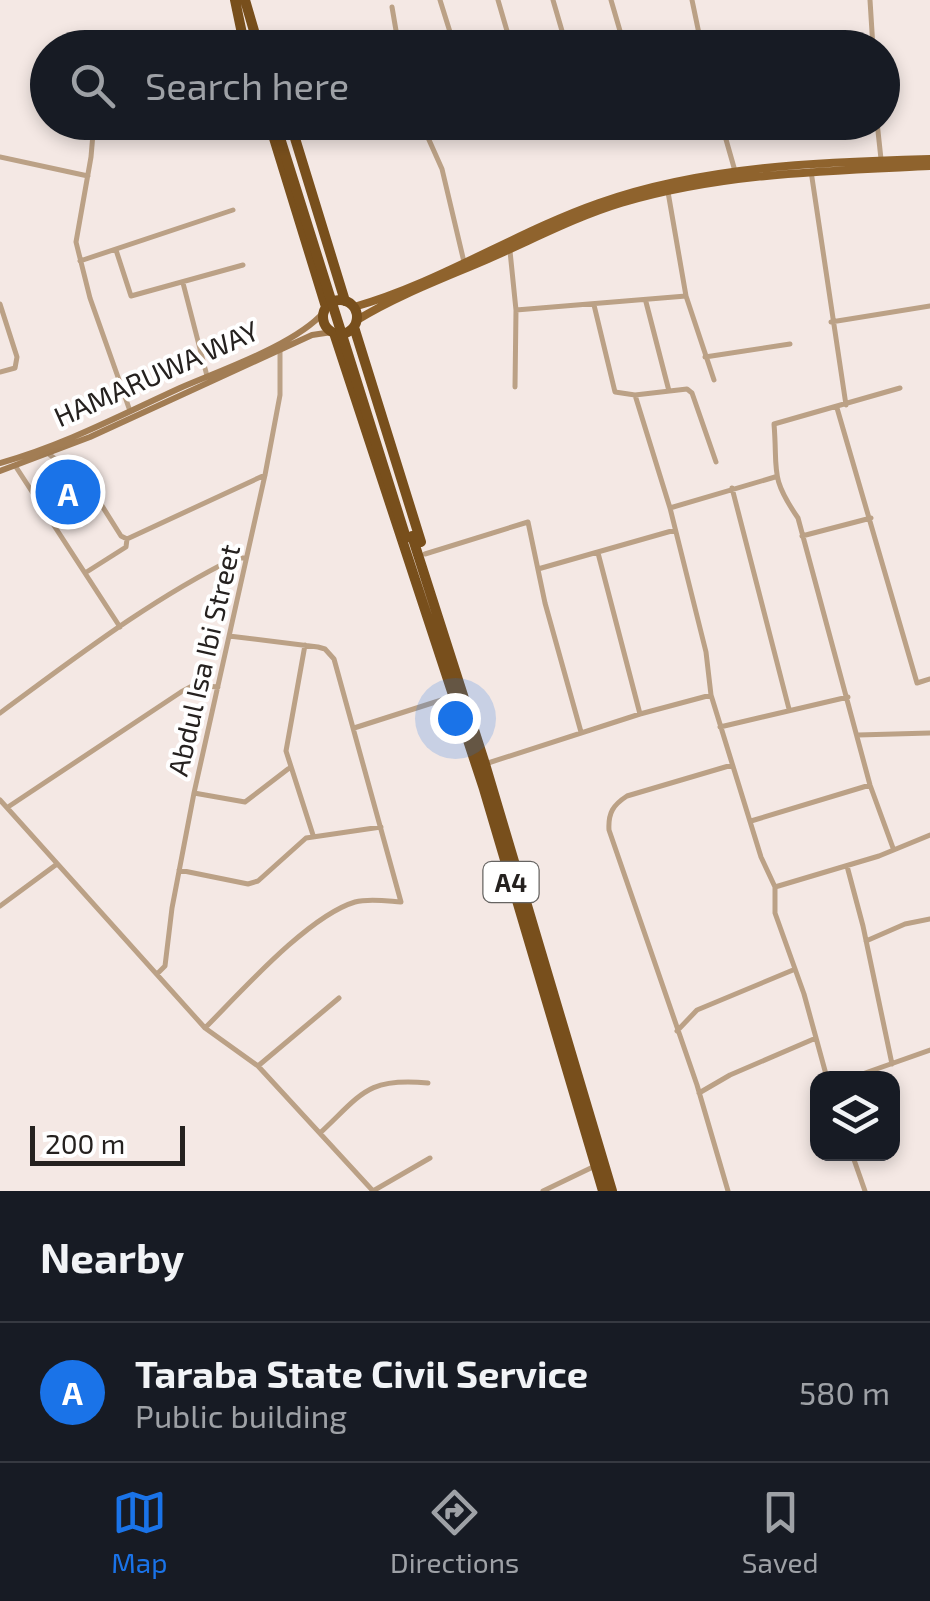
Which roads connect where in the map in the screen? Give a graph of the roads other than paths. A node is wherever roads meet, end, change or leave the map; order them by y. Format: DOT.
graph roads {
  1 [pos="235,0"];
  2 [pos="440,0"];
  3 [pos="498,0"];
  4 [pos="553,0"];
  5 [pos="611,0"];
  6 [pos="692,0"];
  7 [pos="870,0"];
  8 [pos="392,7"];
  9 [pos="244,8"];
  10 [pos="396,30"];
  11 [pos="449,30"];
  12 [pos="507,30"];
  13 [pos="562,30"];
  14 [pos="620,30"];
  15 [pos="698,30"];
  16 [pos="871,30"];
  17 [pos="92,140"];
  18 [pos="288,140"];
  19 [pos="289,140"];
  20 [pos="290,140"];
  21 [pos="429,140"];
  22 [pos="726,140"];
  23 [pos="879,140"];
  24 [pos="0,157"];
  25 [pos="930,162"];
  26 [pos="881,164"];
  27 [pos="812,172"];
  28 [pos="88,176"];
  29 [pos="736,176"];
  30 [pos="668,192"];
  31 [pos="233,210"];
  32 [pos="508,246"];
  33 [pos="116,250"];
  34 [pos="79,262"];
  35 [pos="464,262"];
  36 [pos="243,265"];
  37 [pos="182,282"];
  38 [pos="686,296"];
  39 [pos="646,301"];
  40 [pos="0,304"];
  41 [pos="350,304"];
  42 [pos="594,305"];
  43 [pos="930,306"];
  44 [pos="325,310"];
  45 [pos="516,310"];
  46 [pos="832,322"];
  47 [pos="356,323"];
  48 [pos="333,332"];
  49 [pos="790,344"];
  50 [pos="280,352"];
  51 [pos="705,357"];
  52 [pos="0,372"];
  53 [pos="207,376"];
  54 [pos="714,380"];
  55 [pos="514,387"];
  56 [pos="900,388"];
  57 [pos="670,390"];
  58 [pos="635,395"];
  59 [pos="846,405"];
  60 [pos="837,408"];
  61 [pos="130,411"];
  62 [pos="50,454"];
  63 [pos="716,462"];
  64 [pos="0,463"];
  65 [pos="16,467"];
  66 [pos="0,472"];
  67 [pos="265,474"];
  68 [pos="775,476"];
  69 [pos="732,488"];
  70 [pos="670,508"];
  71 [pos="871,518"];
  72 [pos="675,530"];
  73 [pos="802,536"];
  74 [pos="127,539"];
  75 [pos="598,553"];
  76 [pos="425,554"];
  77 [pos="246,558"];
  78 [pos="538,568"];
  79 [pos="85,573"];
  80 [pos="429,598"];
  81 [pos="120,627"];
  82 [pos="229,636"];
  83 [pos="305,645"];
  84 [pos="930,679"];
  85 [pos="218,687"];
  86 [pos="711,695"];
  87 [pos="454,696"];
  88 [pos="848,697"];
  89 [pos="789,710"];
  90 [pos="0,713"];
  91 [pos="640,714"];
  92 [pos="720,726"];
  93 [pos="354,728"];
  94 [pos="581,732"];
  95 [pos="930,732"];
  96 [pos="858,735"];
  97 [pos="485,764"];
  98 [pos="732,765"];
  99 [pos="289,768"];
  100 [pos="870,785"];
  101 [pos="194,793"];
  102 [pos="0,800"];
  103 [pos="7,808"];
  104 [pos="751,821"];
  105 [pos="381,828"];
  106 [pos="313,834"];
  107 [pos="930,835"];
  108 [pos="893,848"];
  109 [pos="57,864"];
  110 [pos="847,866"];
  111 [pos="179,870"];
  112 [pos="775,888"];
  113 [pos="0,906"];
  114 [pos="930,919"];
  115 [pos="866,941"];
  116 [pos="793,970"];
  117 [pos="157,974"];
  118 [pos="339,998"];
  119 [pos="205,1028"];
  120 [pos="677,1031"];
  121 [pos="816,1038"];
  122 [pos="930,1050"];
  123 [pos="892,1064"];
  124 [pos="258,1066"];
  125 [pos="824,1071"];
  126 [pos="872,1071"];
  127 [pos="428,1083"];
  128 [pos="698,1093"];
  129 [pos="320,1133"];
  130 [pos="430,1158"];
  131 [pos="854,1161"];
  132 [pos="595,1166"];
  133 [pos="543,1191"];
  134 [pos="603,1191"];
  135 [pos="612,1191"];
  136 [pos="728,1191"];
  137 [pos="864,1191"];
  1 -- 9 [label="highway"];
  2 -- 11 [label="street"];
  3 -- 12 [label="street"];
  4 -- 13 [label="street"];
  5 -- 14 [label="street"];
  6 -- 15 [label="street"];
  7 -- 16 [label="street"];
  8 -- 10 [label="street"];
  17 -- 28 [label="street"];
  18 -- 44 [label="highway, A4"];
  19 -- 80 [label="highway, A4, bridge"];
  20 -- 41 [label="highway, A4"];
  21 -- 35 [label="street"];
  22 -- 29 [label="street"];
  23 -- 26 [label="street"];
  24 -- 28 [label="street"];
  25 -- 26 [label="main road"];
  26 -- 27 [label="main road"];
  26 -- 29 [label="main road"];
  27 -- 29 [label="main road"];
  27 -- 46 [label="street"];
  28 -- 34 [label="street"];
  29 -- 30 [label="main road"];
  29 -- 32 [label="main road"];
  30 -- 32 [label="main road"];
  30 -- 38 [label="street"];
  31 -- 33 [label="street"];
  32 -- 35 [label="main road"];
  32 -- 45 [label="street"];
  32 -- 47 [label="main road"];
  33 -- 34 [label="street"];
  33 -- 37 [label="street"];
  34 -- 61 [label="street"];
  35 -- 41 [label="main road"];
  36 -- 37 [label="street"];
  37 -- 53 [label="street"];
  38 -- 39 [label="street"];
  38 -- 51 [label="street"];
  39 -- 42 [label="street"];
  39 -- 57 [label="street"];
  40 -- 52 [label="street"];
  41 -- 44 [label="highway"];
  41 -- 47 [label="highway, A4"];
  42 -- 45 [label="street"];
  42 -- 58 [label="street"];
  43 -- 46 [label="street"];
  44 -- 48 [label="highway, A4"];
  44 -- 53 [label="main road, HAMARUWA WAY"];
  45 -- 55 [label="street"];
  46 -- 59 [label="street"];
  47 -- 48 [label="highway"];
  47 -- 76 [label="highway, A4"];
  48 -- 50 [label="main road"];
  48 -- 80 [label="highway, A4"];
  49 -- 51 [label="street"];
  50 -- 62 [label="main road"];
  50 -- 67 [label="street, Abdul Isa Ibi Street"];
  51 -- 54 [label="street"];
  53 -- 61 [label="main road, HAMARUWA WAY"];
  56 -- 59 [label="street"];
  57 -- 58 [label="street"];
  57 -- 63 [label="street"];
  58 -- 70 [label="street"];
  59 -- 60 [label="street"];
  60 -- 68 [label="street"];
  60 -- 71 [label="street"];
  61 -- 64 [label="main road, HAMARUWA WAY"];
  62 -- 65 [label="main road"];
  62 -- 74 [label="street"];
  65 -- 66 [label="main road"];
  65 -- 79 [label="street"];
  67 -- 74 [label="street"];
  67 -- 77 [label="street, Abdul Isa Ibi Street"];
  68 -- 69 [label="street"];
  68 -- 73 [label="street"];
  69 -- 70 [label="street"];
  69 -- 89 [label="street"];
  70 -- 72 [label="street"];
  71 -- 73 [label="street"];
  71 -- 84 [label="street"];
  72 -- 75 [label="street"];
  72 -- 86 [label="street"];
  73 -- 88 [label="street"];
  74 -- 79 [label="street"];
  75 -- 78 [label="street"];
  75 -- 91 [label="street"];
  76 -- 78 [label="street"];
  76 -- 80 [label="highway, A4"];
  77 -- 81 [label="street"];
  77 -- 82 [label="street, Abdul Isa Ibi Street"];
  78 -- 94 [label="street"];
  79 -- 81 [label="street"];
  80 -- 87 [label="highway, A4"];
  80 -- 97 [label="highway, A4"];
  81 -- 90 [label="street"];
  82 -- 83 [label="street"];
  82 -- 85 [label="street, Abdul Isa Ibi Street"];
  83 -- 93 [label="street"];
  83 -- 99 [label="street"];
  85 -- 101 [label="street, Abdul Isa Ibi Street"];
  85 -- 103 [label="street"];
  86 -- 91 [label="street"];
  86 -- 92 [label="street"];
  87 -- 93 [label="street"];
  87 -- 132 [label="highway, A4"];
  88 -- 89 [label="street"];
  88 -- 96 [label="street"];
  89 -- 92 [label="street"];
  91 -- 94 [label="street"];
  92 -- 98 [label="street"];
  93 -- 105 [label="street"];
  94 -- 97 [label="street"];
  95 -- 96 [label="street"];
  96 -- 100 [label="street"];
  97 -- 135 [label="highway, A4"];
  98 -- 104 [label="street"];
  98 -- 120 [label="street"];
  99 -- 101 [label="street"];
  99 -- 106 [label="street"];
  100 -- 104 [label="street"];
  100 -- 108 [label="street"];
  101 -- 111 [label="street, Abdul Isa Ibi Street"];
  102 -- 103 [label="street"];
  103 -- 109 [label="street"];
  104 -- 112 [label="street"];
  105 -- 106 [label="street"];
  105 -- 119 [label="street"];
  106 -- 111 [label="street"];
  107 -- 108 [label="street"];
  108 -- 110 [label="street"];
  109 -- 113 [label="street"];
  109 -- 117 [label="street"];
  110 -- 112 [label="street"];
  110 -- 115 [label="street"];
  111 -- 117 [label="street, Abdul Isa Ibi Street"];
  112 -- 116 [label="street"];
  114 -- 115 [label="street"];
  115 -- 123 [label="street"];
  116 -- 120 [label="street"];
  116 -- 121 [label="street"];
  117 -- 119 [label="street"];
  118 -- 124 [label="street"];
  119 -- 124 [label="street"];
  120 -- 128 [label="street"];
  121 -- 125 [label="street"];
  121 -- 128 [label="street"];
  122 -- 123 [label="street"];
  123 -- 126 [label="street"];
  124 -- 129 [label="street"];
  127 -- 129 [label="street"];
  128 -- 136 [label="street"];
  129 -- 130 [label="street"];
  131 -- 137 [label="street"];
  132 -- 133 [label="street"];
  132 -- 134 [label="highway, A4"];
}
